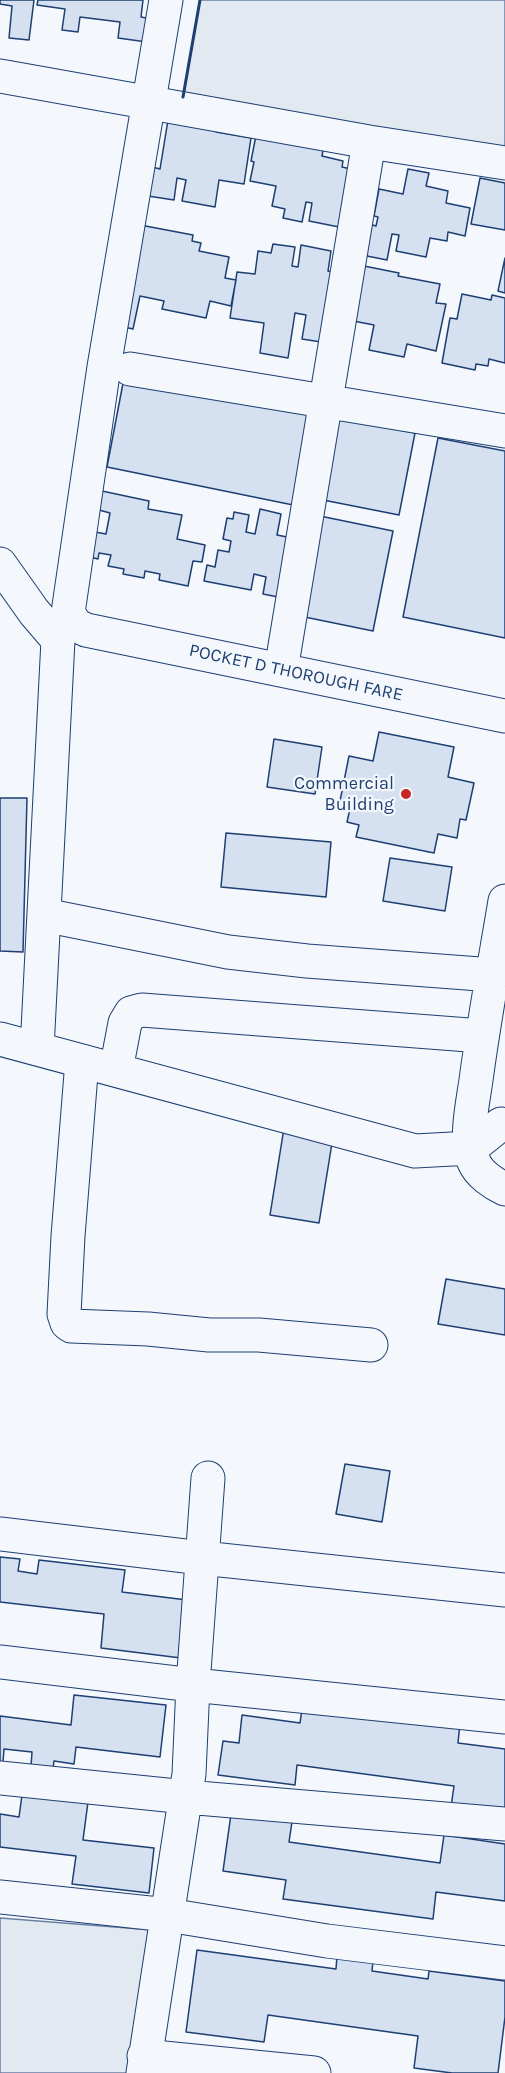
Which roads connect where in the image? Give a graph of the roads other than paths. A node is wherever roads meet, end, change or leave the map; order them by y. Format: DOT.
graph roads {
  1 [pos="166,0"];
  2 [pos="0,76"];
  3 [pos="149,102"];
  4 [pos="369,142"];
  5 [pos="505,163"];
  6 [pos="130,369"];
  7 [pos="327,401"];
  8 [pos="505,431"];
  9 [pos="0,564"];
  10 [pos="281,670"];
  11 [pos="505,716"];
  12 [pos="505,902"];
  13 [pos="44,915"];
  14 [pos="493,975"];
  15 [pos="482,1036"];
  16 [pos="0,1039"];
  17 [pos="37,1049"];
  18 [pos="82,1061"];
  19 [pos="116,1070"];
  20 [pos="504,1120"];
  21 [pos="471,1148"];
  22 [pos="505,1189"];
  23 [pos="371,1345"];
  24 [pos="208,1478"];
  25 [pos="0,1534"];
  26 [pos="202,1558"];
  27 [pos="505,1590"];
  28 [pos="0,1662"];
  29 [pos="193,1685"];
  30 [pos="505,1717"];
  31 [pos="0,1778"];
  32 [pos="186,1797"];
  33 [pos="505,1824"];
  34 [pos="0,1897"];
  35 [pos="168,1915"];
  36 [pos="505,1963"];
  37 [pos="144,2065"];
  38 [pos="314,2073"];
  1 -- 3 [label="street"];
  2 -- 3 [label="street"];
  3 -- 4 [label="street"];
  3 -- 10 [label="street, POCKET D THOROUGH FARE"];
  4 -- 5 [label="street"];
  4 -- 7 [label="street"];
  6 -- 7 [label="street"];
  7 -- 8 [label="street"];
  7 -- 10 [label="street"];
  9 -- 13 [label="street"];
  10 -- 11 [label="street, POCKET D THOROUGH FARE"];
  12 -- 14 [label="street"];
  13 -- 14 [label="street"];
  13 -- 17 [label="street"];
  14 -- 15 [label="street"];
  15 -- 19 [label="street"];
  15 -- 21 [label="street"];
  16 -- 17 [label="street"];
  17 -- 18 [label="street"];
  18 -- 19 [label="street"];
  18 -- 23 [label="street"];
  19 -- 21 [label="street"];
  20 -- 21 [label="street"];
  21 -- 22 [label="street"];
  24 -- 26 [label="street"];
  25 -- 26 [label="street"];
  26 -- 27 [label="street"];
  26 -- 29 [label="street"];
  28 -- 29 [label="street"];
  29 -- 30 [label="street"];
  29 -- 32 [label="street"];
  31 -- 32 [label="street"];
  32 -- 33 [label="street"];
  32 -- 35 [label="street"];
  34 -- 35 [label="street"];
  35 -- 36 [label="street"];
  35 -- 37 [label="street"];
  37 -- 38 [label="street"];
}
